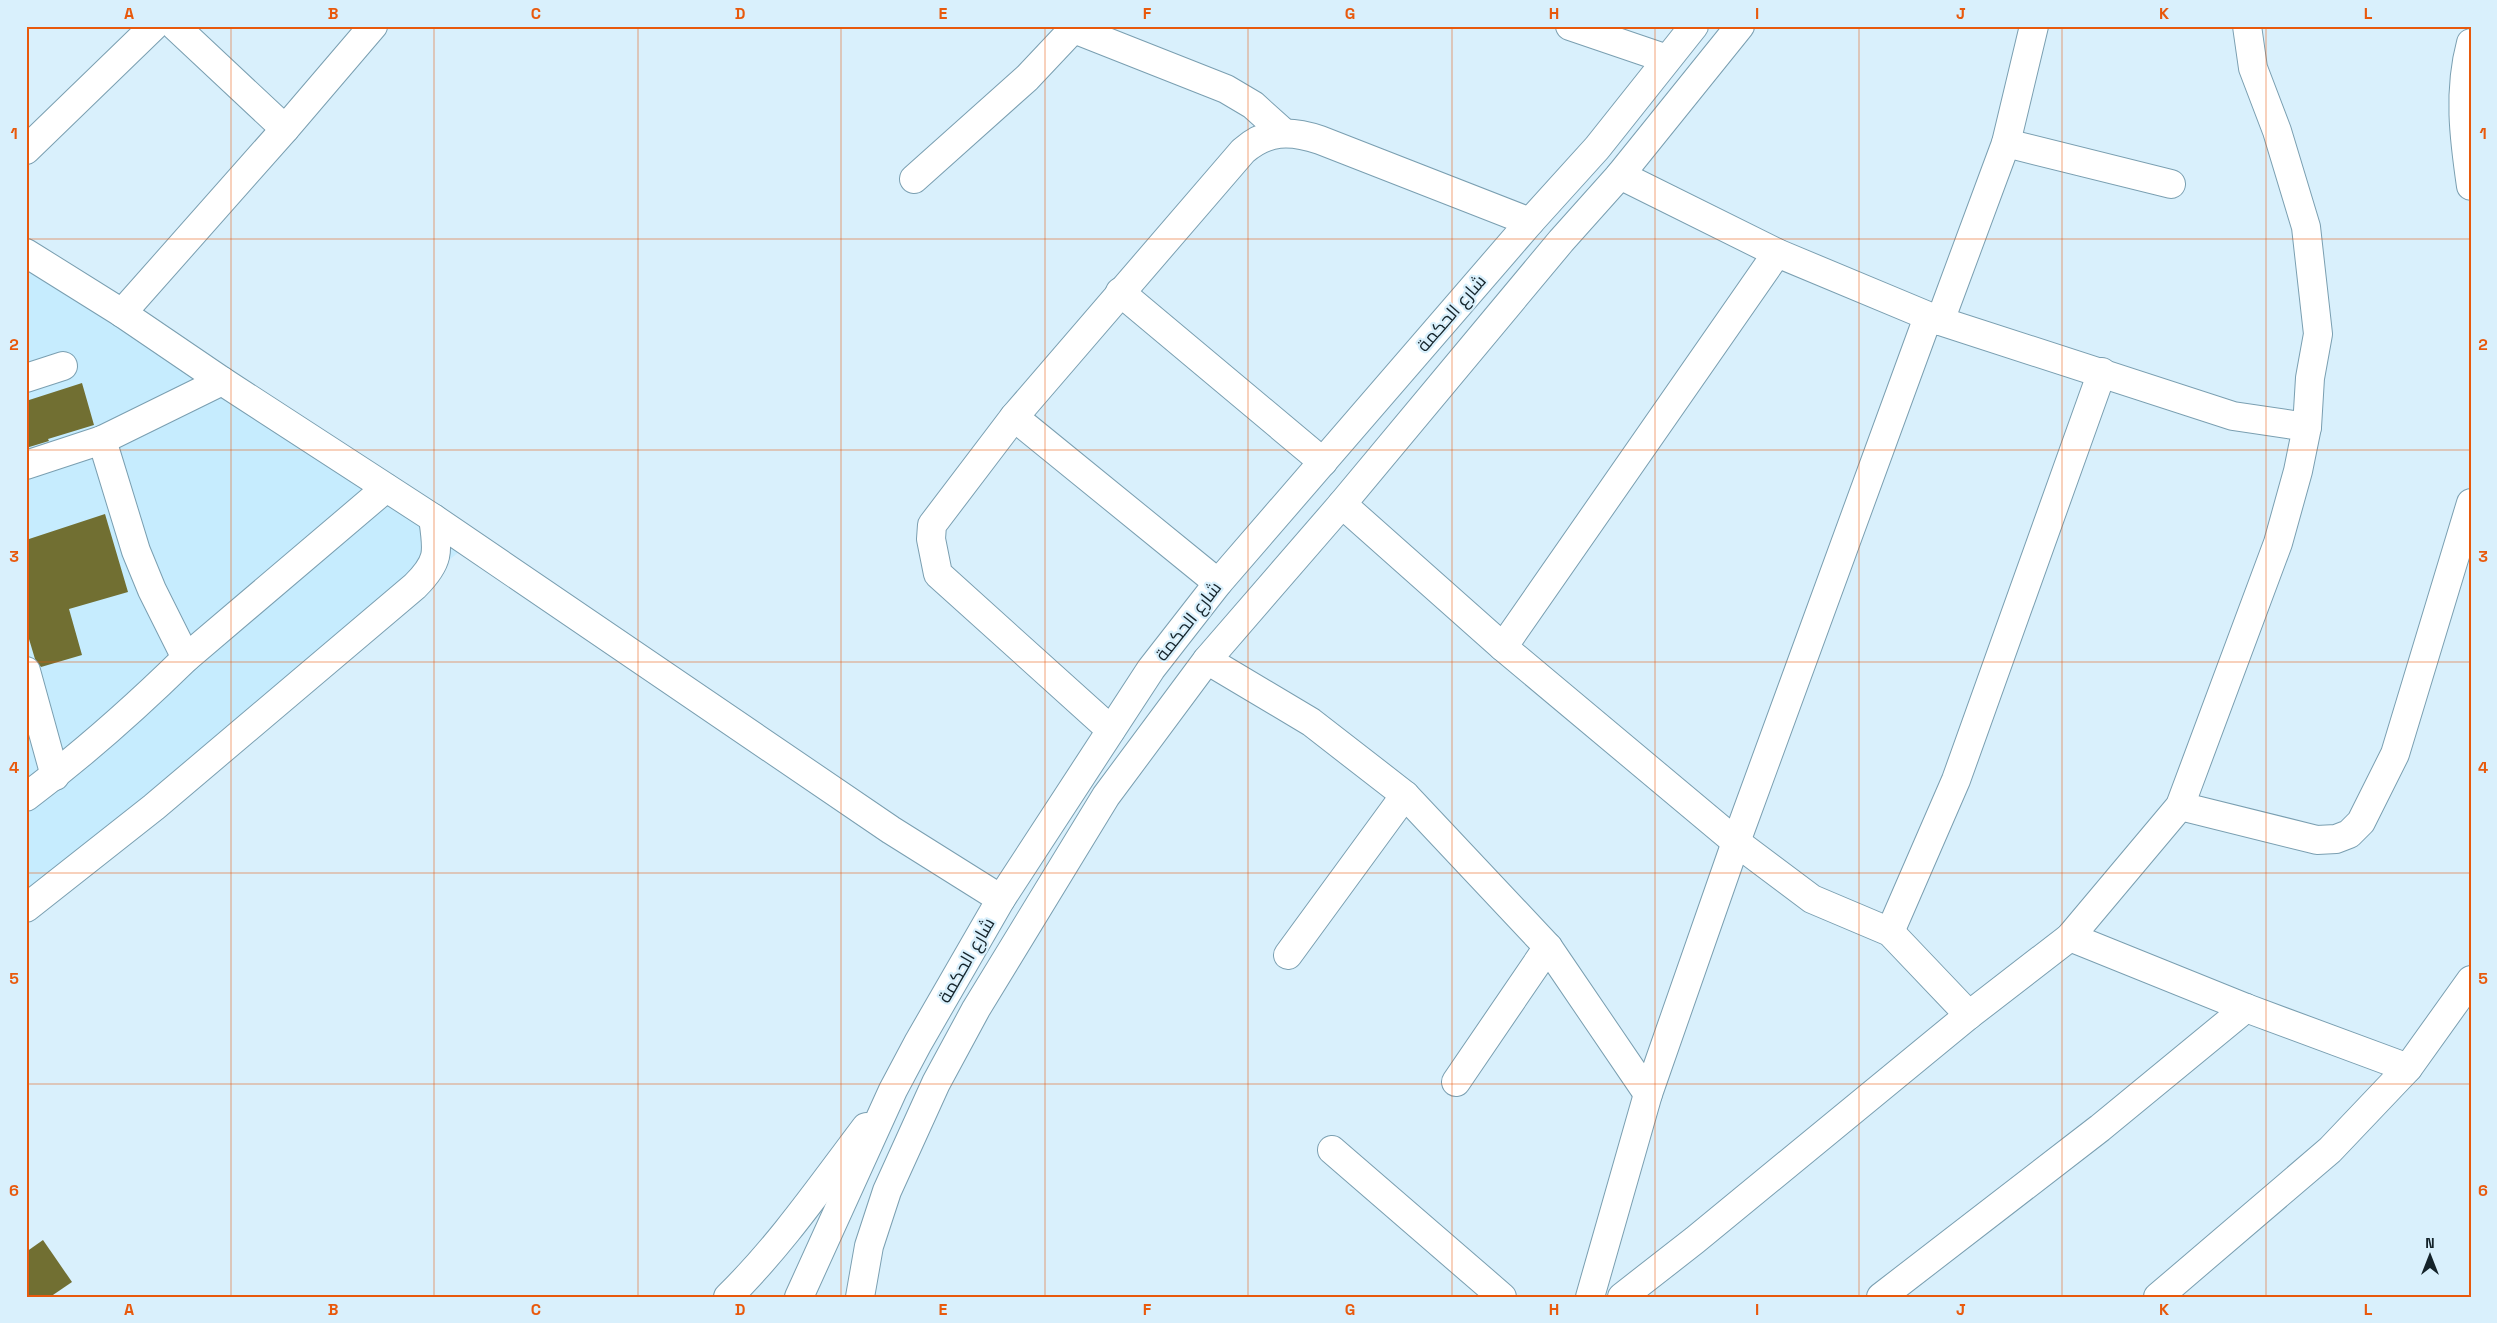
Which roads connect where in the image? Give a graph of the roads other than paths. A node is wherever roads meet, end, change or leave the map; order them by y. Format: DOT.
graph roads {
  1 [pos="154,26"];
  2 [pos="175,26"];
  3 [pos="372,26"];
  4 [pos="1570,26"];
  5 [pos="1694,26"];
  6 [pos="1740,26"];
  7 [pos="2034,26"];
  8 [pos="2247,26"];
  9 [pos="1075,28"];
  10 [pos="2471,43"];
  11 [pos="1667,59"];
  12 [pos="285,129"];
  13 [pos="1284,134"];
  14 [pos="2006,142"];
  15 [pos="26,150"];
  16 [pos="1620,175"];
  17 [pos="914,179"];
  18 [pos="2171,184"];
  19 [pos="2471,186"];
  20 [pos="1530,222"];
  21 [pos="26,253"];
  22 [pos="1777,253"];
  23 [pos="1120,292"];
  24 [pos="122,313"];
  25 [pos="1934,319"];
  26 [pos="63,366"];
  27 [pos="2102,372"];
  28 [pos="26,378"];
  29 [pos="222,382"];
  30 [pos="1014,416"];
  31 [pos="2307,427"];
  32 [pos="102,440"];
  33 [pos="1323,462"];
  34 [pos="26,465"];
  35 [pos="386,488"];
  36 [pos="2471,503"];
  37 [pos="1342,504"];
  38 [pos="433,518"];
  39 [pos="1218,583"];
  40 [pos="1503,647"];
  41 [pos="186,658"];
  42 [pos="1207,660"];
  43 [pos="26,671"];
  44 [pos="1111,730"];
  45 [pos="55,776"];
  46 [pos="1405,795"];
  47 [pos="26,797"];
  48 [pos="2180,806"];
  49 [pos="1736,842"];
  50 [pos="1001,899"];
  51 [pos="26,908"];
  52 [pos="1890,932"];
  53 [pos="2070,937"];
  54 [pos="1548,947"];
  55 [pos="1288,955"];
  56 [pos="2471,980"];
  57 [pos="2246,1008"];
  58 [pos="1969,1015"];
  59 [pos="2408,1068"];
  60 [pos="1456,1082"];
  61 [pos="893,1090"];
  62 [pos="1648,1094"];
  63 [pos="1332,1150"];
  64 [pos="728,1297"];
  65 [pos="799,1297"];
  66 [pos="860,1297"];
  67 [pos="1502,1297"];
  68 [pos="1590,1297"];
  69 [pos="1622,1297"];
  70 [pos="1881,1297"];
  71 [pos="2158,1297"];
  1 -- 15 [label="street"];
  2 -- 12 [label="street"];
  3 -- 12 [label="street"];
  4 -- 11 [label="street"];
  5 -- 11 [label="street, شارع الحكمة"];
  6 -- 16 [label="street, شارع الحكمة"];
  7 -- 14 [label="street"];
  8 -- 31 [label="street"];
  9 -- 13 [label="street"];
  9 -- 17 [label="street"];
  10 -- 19 [label="street"];
  11 -- 20 [label="street, شارع الحكمة"];
  12 -- 24 [label="street"];
  13 -- 20 [label="street"];
  13 -- 23 [label="street"];
  14 -- 18 [label="street"];
  14 -- 25 [label="street"];
  16 -- 22 [label="street"];
  16 -- 37 [label="street, شارع الحكمة"];
  20 -- 33 [label="street, شارع الحكمة"];
  21 -- 24 [label="street"];
  22 -- 25 [label="street"];
  22 -- 40 [label="street"];
  23 -- 30 [label="street"];
  23 -- 33 [label="street"];
  24 -- 29 [label="street"];
  25 -- 27 [label="street"];
  25 -- 49 [label="street"];
  26 -- 28 [label="street"];
  27 -- 31 [label="street"];
  27 -- 52 [label="street"];
  29 -- 32 [label="street"];
  29 -- 35 [label="street"];
  30 -- 39 [label="street"];
  30 -- 44 [label="street"];
  31 -- 48 [label="street"];
  32 -- 34 [label="street"];
  32 -- 41 [label="street"];
  33 -- 39 [label="street, شارع الحكمة"];
  35 -- 38 [label="street"];
  35 -- 41 [label="street"];
  36 -- 48 [label="street"];
  37 -- 40 [label="street"];
  37 -- 42 [label="street, شارع الحكمة"];
  38 -- 50 [label="street"];
  38 -- 51 [label="street"];
  39 -- 44 [label="street, شارع الحكمة"];
  40 -- 49 [label="street"];
  41 -- 45 [label="street"];
  42 -- 46 [label="street"];
  42 -- 66 [label="street, شارع الحكمة"];
  43 -- 45 [label="street"];
  44 -- 50 [label="street, شارع الحكمة"];
  45 -- 47 [label="street"];
  46 -- 54 [label="street"];
  46 -- 55 [label="street"];
  48 -- 53 [label="street"];
  49 -- 52 [label="street"];
  49 -- 62 [label="street"];
  50 -- 61 [label="street, شارع الحكمة"];
  52 -- 58 [label="street"];
  53 -- 57 [label="street"];
  53 -- 58 [label="street"];
  54 -- 60 [label="street"];
  54 -- 62 [label="street"];
  56 -- 59 [label="street"];
  57 -- 59 [label="street"];
  57 -- 70 [label="street"];
  58 -- 69 [label="street"];
  59 -- 71 [label="street"];
  61 -- 64 [label="street"];
  61 -- 65 [label="street, شارع الحكمة"];
  62 -- 68 [label="street"];
  63 -- 67 [label="street"];
}
